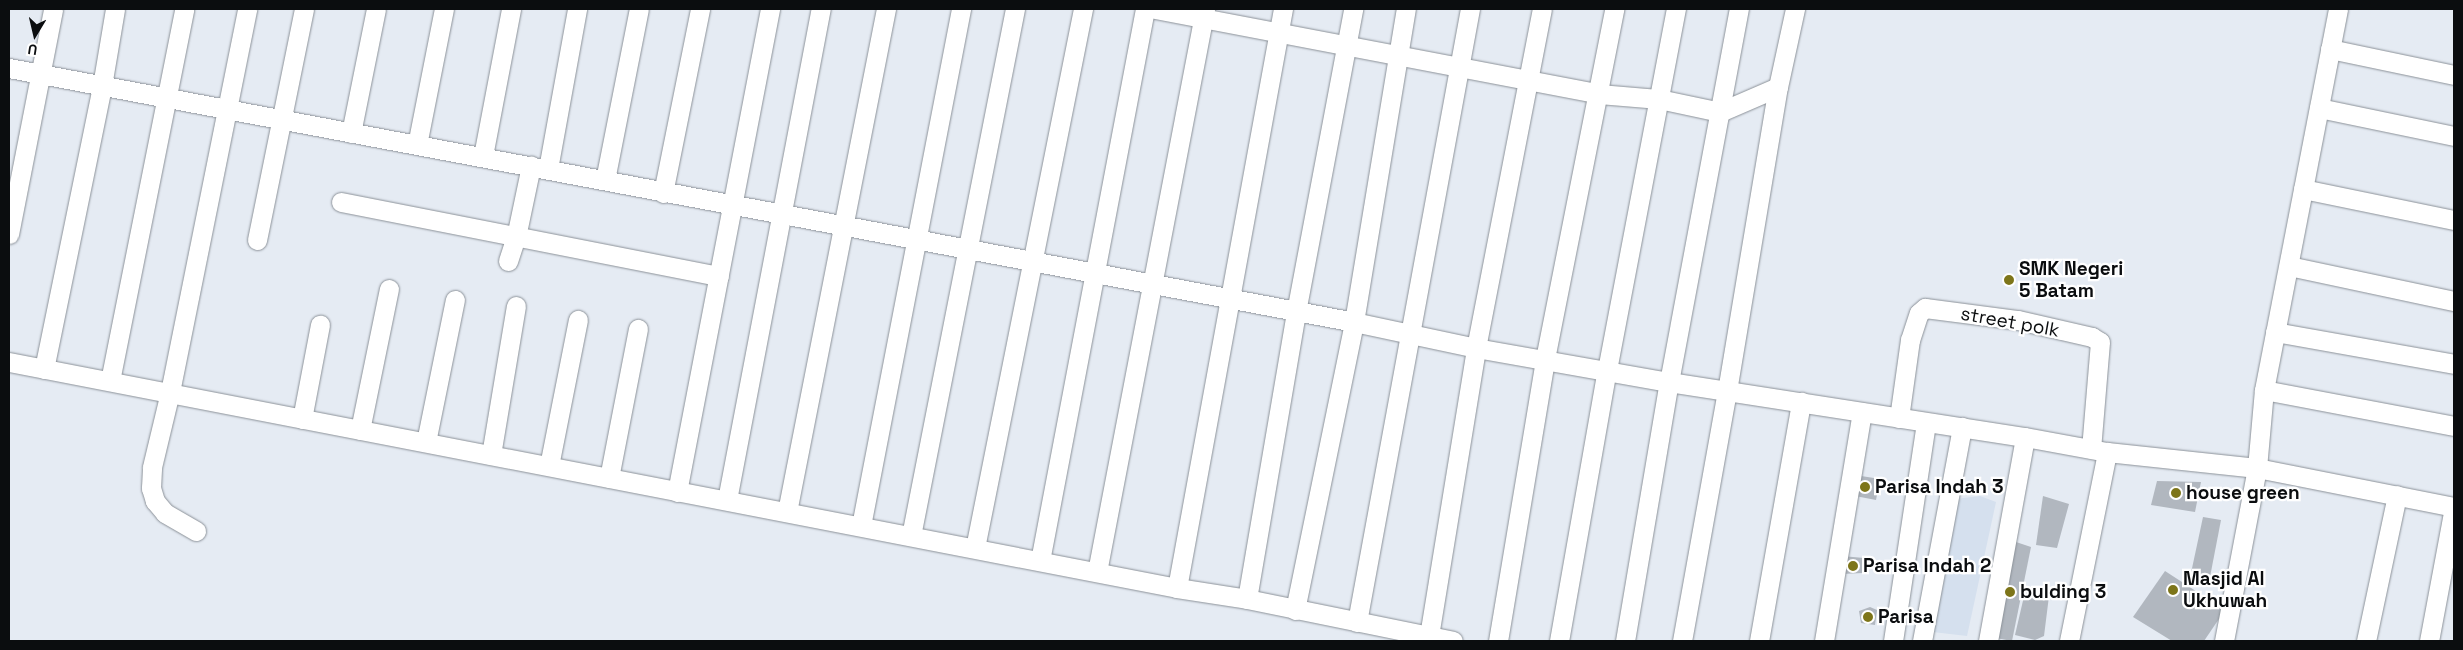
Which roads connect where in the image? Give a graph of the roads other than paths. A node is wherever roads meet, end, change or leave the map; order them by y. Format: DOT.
graph roads {
  1 [pos="53,9"];
  2 [pos="115,9"];
  3 [pos="184,9"];
  4 [pos="246,9"];
  5 [pos="304,9"];
  6 [pos="376,9"];
  7 [pos="444,9"];
  8 [pos="511,9"];
  9 [pos="577,9"];
  10 [pos="640,9"];
  11 [pos="700,9"];
  12 [pos="770,9"];
  13 [pos="821,9"];
  14 [pos="886,9"];
  15 [pos="961,9"];
  16 [pos="1016,9"];
  17 [pos="1082,9"];
  18 [pos="1145,9"];
  19 [pos="1155,9"];
  20 [pos="1283,9"];
  21 [pos="1353,9"];
  22 [pos="1406,9"];
  23 [pos="1470,9"];
  24 [pos="1542,9"];
  25 [pos="1614,9"];
  26 [pos="1676,9"];
  27 [pos="1739,9"];
  28 [pos="1795,9"];
  29 [pos="2338,9"];
  30 [pos="1204,13"];
  31 [pos="1279,33"];
  32 [pos="1346,45"];
  33 [pos="2330,49"];
  34 [pos="1397,54"];
  35 [pos="1460,66"];
  36 [pos="9,68"];
  37 [pos="41,74"];
  38 [pos="2454,75"];
  39 [pos="1530,79"];
  40 [pos="102,86"];
  41 [pos="1778,87"];
  42 [pos="1598,94"];
  43 [pos="167,97"];
  44 [pos="1659,99"];
  45 [pos="227,108"];
  46 [pos="2319,108"];
  47 [pos="1720,112"];
  48 [pos="282,119"];
  49 [pos="351,133"];
  50 [pos="2454,136"];
  51 [pos="417,145"];
  52 [pos="483,156"];
  53 [pos="540,168"];
  54 [pos="605,180"];
  55 [pos="2303,189"];
  56 [pos="663,192"];
  57 [pos="341,202"];
  58 [pos="732,206"];
  59 [pos="782,214"];
  60 [pos="2454,220"];
  61 [pos="844,225"];
  62 [pos="9,234"];
  63 [pos="516,236"];
  64 [pos="917,239"];
  65 [pos="257,240"];
  66 [pos="968,249"];
  67 [pos="508,261"];
  68 [pos="1033,261"];
  69 [pos="2289,266"];
  70 [pos="1095,273"];
  71 [pos="719,276"];
  72 [pos="1153,284"];
  73 [pos="390,289"];
  74 [pos="455,300"];
  75 [pos="1230,300"];
  76 [pos="2454,301"];
  77 [pos="516,306"];
  78 [pos="1296,312"];
  79 [pos="578,320"];
  80 [pos="1354,322"];
  81 [pos="320,325"];
  82 [pos="638,329"];
  83 [pos="2275,332"];
  84 [pos="1410,335"];
  85 [pos="1476,348"];
  86 [pos="1545,359"];
  87 [pos="9,362"];
  88 [pos="2454,364"];
  89 [pos="44,369"];
  90 [pos="1607,370"];
  91 [pos="110,381"];
  92 [pos="1669,382"];
  93 [pos="2264,390"];
  94 [pos="1727,391"];
  95 [pos="170,392"];
  96 [pos="1801,402"];
  97 [pos="1862,412"];
  98 [pos="1899,418"];
  99 [pos="302,419"];
  100 [pos="1926,423"];
  101 [pos="2454,426"];
  102 [pos="1962,427"];
  103 [pos="360,430"];
  104 [pos="2025,437"];
  105 [pos="426,442"];
  106 [pos="2099,451"];
  107 [pos="491,455"];
  108 [pos="549,466"];
  109 [pos="2256,468"];
  110 [pos="609,478"];
  111 [pos="677,492"];
  112 [pos="2397,495"];
  113 [pos="726,500"];
  114 [pos="2454,507"];
  115 [pos="788,512"];
  116 [pos="861,526"];
  117 [pos="196,531"];
  118 [pos="911,536"];
  119 [pos="975,548"];
  120 [pos="1040,560"];
  121 [pos="1097,572"];
  122 [pos="1177,588"];
  123 [pos="1247,599"];
  124 [pos="1295,610"];
  125 [pos="1357,622"];
  126 [pos="1429,636"];
  127 [pos="1453,641"];
  128 [pos="1498,641"];
  129 [pos="1559,641"];
  130 [pos="1625,641"];
  131 [pos="1682,641"];
  132 [pos="1759,641"];
  133 [pos="1824,641"];
  134 [pos="1893,641"];
  135 [pos="1922,641"];
  136 [pos="1988,641"];
  137 [pos="2069,641"];
  138 [pos="2224,641"];
  139 [pos="2366,641"];
  140 [pos="2429,641"];
  1 -- 37 [label="street"];
  2 -- 40 [label="street"];
  3 -- 43 [label="street"];
  4 -- 45 [label="street"];
  5 -- 48 [label="street"];
  6 -- 49 [label="street"];
  7 -- 51 [label="street"];
  8 -- 52 [label="street"];
  9 -- 53 [label="street"];
  10 -- 54 [label="street"];
  11 -- 56 [label="street"];
  12 -- 58 [label="street"];
  13 -- 59 [label="street"];
  14 -- 61 [label="street"];
  15 -- 64 [label="street"];
  16 -- 66 [label="street"];
  17 -- 68 [label="street"];
  18 -- 70 [label="street"];
  19 -- 30 [label="street"];
  20 -- 31 [label="street"];
  21 -- 32 [label="street"];
  22 -- 34 [label="street"];
  23 -- 35 [label="street"];
  24 -- 39 [label="street"];
  25 -- 42 [label="street"];
  26 -- 44 [label="street"];
  27 -- 47 [label="street"];
  28 -- 41 [label="street"];
  29 -- 33 [label="street"];
  30 -- 31 [label="street"];
  30 -- 72 [label="street"];
  31 -- 32 [label="street"];
  31 -- 75 [label="street"];
  32 -- 34 [label="street"];
  32 -- 78 [label="street"];
  33 -- 38 [label="street"];
  33 -- 46 [label="street"];
  34 -- 35 [label="street"];
  34 -- 80 [label="street"];
  35 -- 39 [label="street"];
  35 -- 84 [label="street"];
  36 -- 37 [label="street"];
  37 -- 40 [label="street"];
  37 -- 62 [label="street"];
  39 -- 42 [label="street"];
  39 -- 85 [label="street"];
  40 -- 43 [label="street"];
  40 -- 89 [label="street"];
  41 -- 47 [label="street"];
  41 -- 94 [label="street"];
  42 -- 44 [label="street"];
  42 -- 86 [label="street"];
  43 -- 45 [label="street"];
  43 -- 91 [label="street"];
  44 -- 47 [label="street"];
  44 -- 90 [label="street"];
  45 -- 48 [label="street"];
  45 -- 95 [label="street"];
  46 -- 50 [label="street"];
  46 -- 55 [label="street"];
  47 -- 92 [label="street"];
  48 -- 49 [label="street"];
  48 -- 65 [label="street"];
  49 -- 51 [label="street"];
  51 -- 52 [label="street"];
  52 -- 53 [label="street"];
  53 -- 54 [label="street"];
  53 -- 63 [label="street"];
  54 -- 56 [label="street"];
  55 -- 60 [label="street"];
  55 -- 69 [label="street"];
  56 -- 58 [label="street"];
  57 -- 63 [label="street"];
  58 -- 59 [label="street"];
  58 -- 71 [label="street"];
  59 -- 61 [label="street"];
  59 -- 113 [label="street"];
  61 -- 64 [label="street"];
  61 -- 115 [label="street"];
  63 -- 67 [label="street"];
  63 -- 71 [label="street"];
  64 -- 66 [label="street"];
  64 -- 116 [label="street"];
  66 -- 68 [label="street"];
  66 -- 118 [label="street"];
  68 -- 70 [label="street"];
  68 -- 119 [label="street"];
  69 -- 76 [label="street"];
  69 -- 83 [label="street"];
  70 -- 72 [label="street"];
  70 -- 120 [label="street"];
  71 -- 111 [label="street"];
  72 -- 75 [label="street"];
  72 -- 121 [label="street"];
  73 -- 103 [label="street"];
  74 -- 105 [label="street"];
  75 -- 78 [label="street"];
  75 -- 122 [label="street"];
  77 -- 107 [label="street"];
  78 -- 80 [label="street"];
  78 -- 123 [label="street"];
  79 -- 108 [label="street"];
  80 -- 84 [label="street"];
  80 -- 124 [label="street"];
  81 -- 99 [label="street"];
  82 -- 110 [label="street"];
  83 -- 88 [label="street"];
  83 -- 93 [label="street"];
  84 -- 85 [label="street"];
  84 -- 125 [label="street"];
  85 -- 86 [label="street"];
  85 -- 126 [label="street"];
  86 -- 90 [label="street"];
  86 -- 128 [label="street"];
  87 -- 89 [label="street"];
  89 -- 91 [label="street"];
  90 -- 92 [label="street"];
  90 -- 129 [label="street"];
  91 -- 95 [label="street"];
  92 -- 94 [label="street"];
  92 -- 130 [label="street"];
  93 -- 101 [label="street"];
  93 -- 109 [label="street"];
  94 -- 96 [label="street"];
  94 -- 131 [label="street"];
  95 -- 99 [label="street"];
  95 -- 117 [label="street"];
  96 -- 97 [label="street"];
  96 -- 132 [label="street"];
  97 -- 98 [label="street"];
  97 -- 133 [label="street"];
  98 -- 100 [label="street"];
  98 -- 106 [label="street, street polk"];
  99 -- 103 [label="street"];
  100 -- 102 [label="street"];
  100 -- 134 [label="street"];
  102 -- 104 [label="street"];
  102 -- 135 [label="street"];
  103 -- 105 [label="street"];
  104 -- 106 [label="street"];
  104 -- 136 [label="street"];
  105 -- 107 [label="street"];
  106 -- 109 [label="street"];
  106 -- 137 [label="street"];
  107 -- 108 [label="street"];
  108 -- 110 [label="street"];
  109 -- 112 [label="street"];
  109 -- 138 [label="street"];
  110 -- 111 [label="street"];
  111 -- 113 [label="street"];
  112 -- 114 [label="street"];
  112 -- 139 [label="street"];
  113 -- 115 [label="street"];
  114 -- 140 [label="street"];
  115 -- 116 [label="street"];
  116 -- 118 [label="street"];
  118 -- 119 [label="street"];
  119 -- 120 [label="street"];
  120 -- 121 [label="street"];
  121 -- 122 [label="street"];
  122 -- 123 [label="street"];
  123 -- 124 [label="street"];
  124 -- 125 [label="street"];
  125 -- 126 [label="street"];
  126 -- 127 [label="street"];
}
